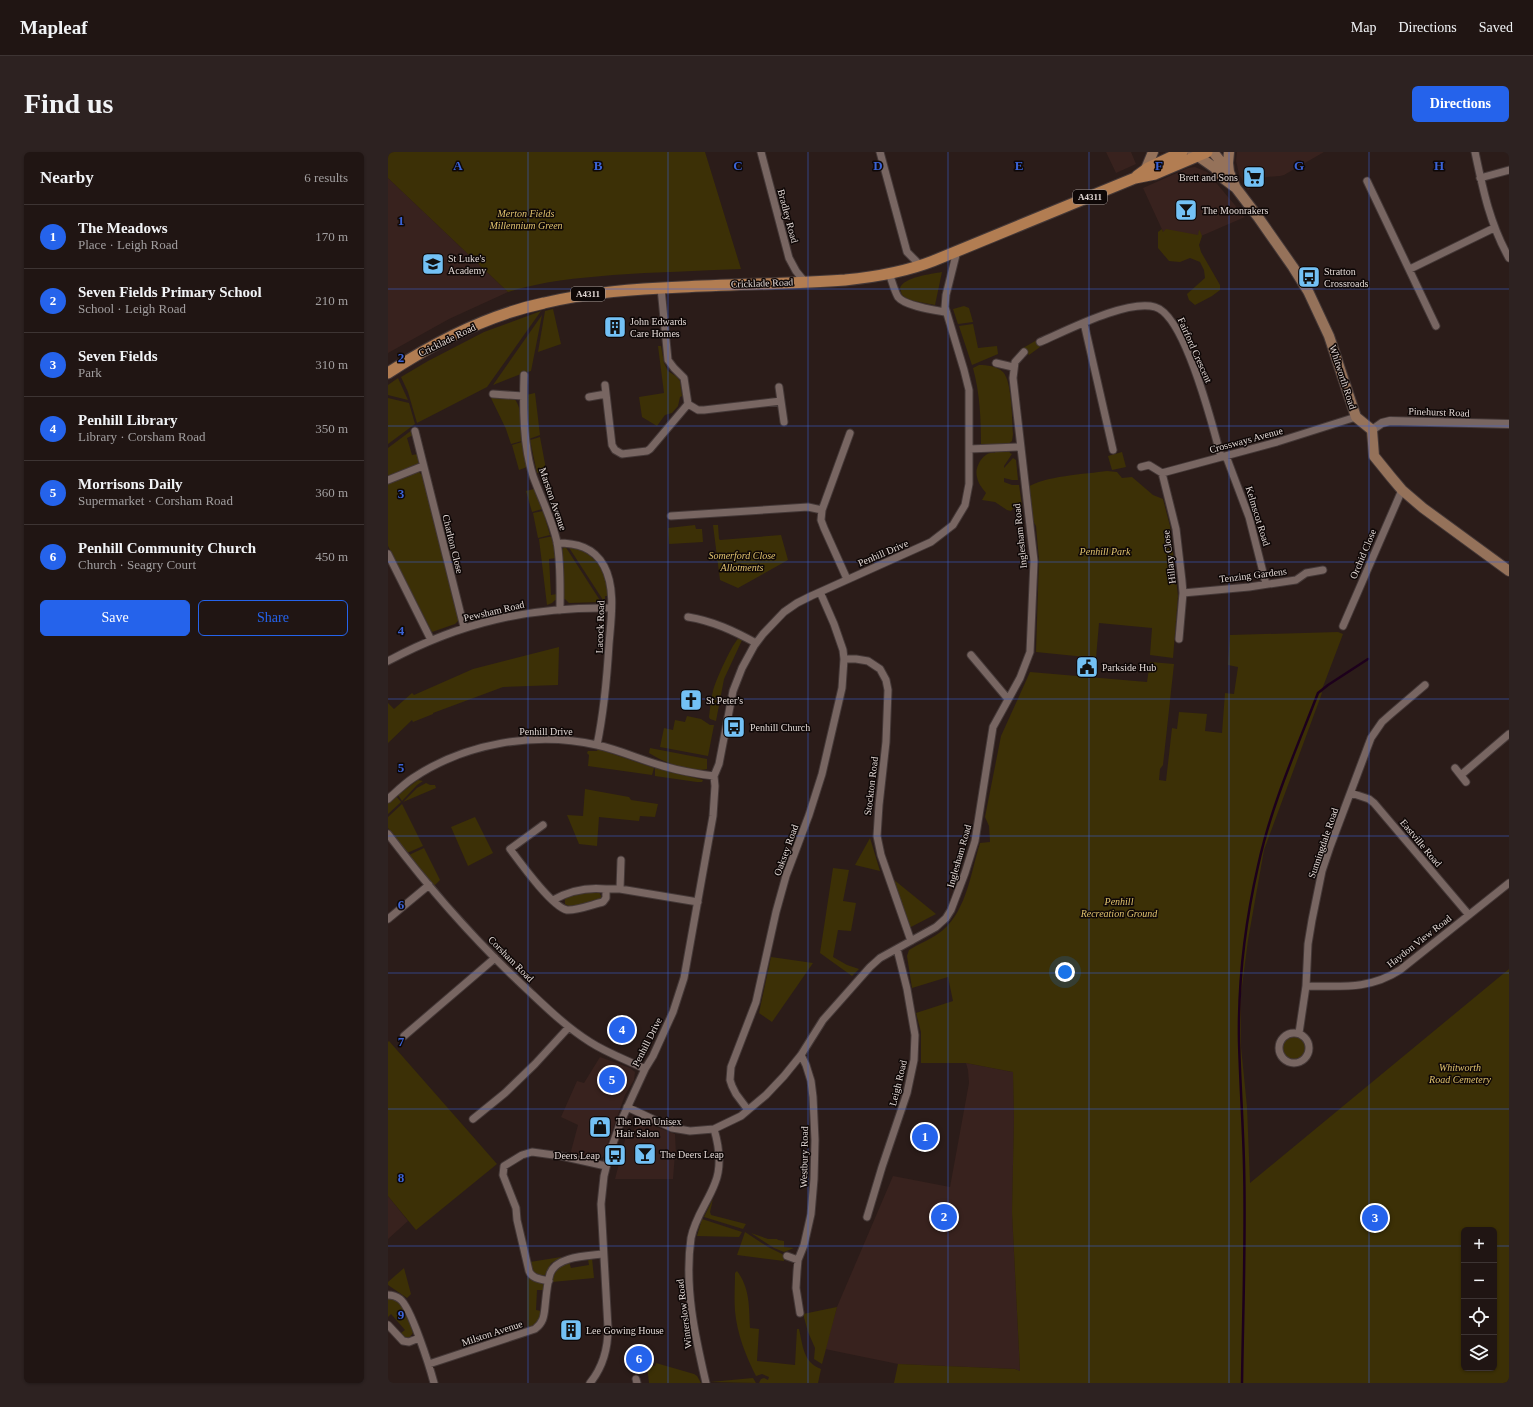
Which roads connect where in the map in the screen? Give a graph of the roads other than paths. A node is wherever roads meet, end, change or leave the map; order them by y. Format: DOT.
graph roads {
  1 [pos="761,152"];
  2 [pos="880,152"];
  3 [pos="1154,152"];
  4 [pos="1182,152"];
  5 [pos="1214,152"];
  6 [pos="1229,152"];
  7 [pos="1475,152"];
  8 [pos="1199,153"];
  9 [pos="1145,170"];
  10 [pos="1509,170"];
  11 [pos="1229,172"];
  12 [pos="1135,178"];
  13 [pos="1480,178"];
  14 [pos="1367,180"];
  15 [pos="1236,188"];
  16 [pos="1494,228"];
  17 [pos="957,251"];
  18 [pos="1509,258"];
  19 [pos="920,265"];
  20 [pos="1410,269"];
  21 [pos="890,273"];
  22 [pos="805,282"];
  23 [pos="661,288"];
  24 [pos="946,312"];
  25 [pos="1084,323"];
  26 [pos="1436,326"];
  27 [pos="1040,342"];
  28 [pos="1024,352"];
  29 [pos="996,363"];
  30 [pos="1013,367"];
  31 [pos="388,373"];
  32 [pos="524,375"];
  33 [pos="605,385"];
  34 [pos="779,386"];
  35 [pos="493,394"];
  36 [pos="606,394"];
  37 [pos="523,396"];
  38 [pos="589,397"];
  39 [pos="781,401"];
  40 [pos="688,404"];
  41 [pos="1356,417"];
  42 [pos="784,422"];
  43 [pos="1509,424"];
  44 [pos="1372,430"];
  45 [pos="415,431"];
  46 [pos="850,433"];
  47 [pos="1020,447"];
  48 [pos="970,449"];
  49 [pos="1113,450"];
  50 [pos="1224,456"];
  51 [pos="423,466"];
  52 [pos="1141,467"];
  53 [pos="1162,473"];
  54 [pos="388,480"];
  55 [pos="1402,490"];
  56 [pos="822,510"];
  57 [pos="671,516"];
  58 [pos="557,543"];
  59 [pos="388,554"];
  60 [pos="1323,570"];
  61 [pos="1509,571"];
  62 [pos="846,579"];
  63 [pos="1266,584"];
  64 [pos="820,592"];
  65 [pos="1183,593"];
  66 [pos="611,608"];
  67 [pos="560,610"];
  68 [pos="688,617"];
  69 [pos="1343,626"];
  70 [pos="464,627"];
  71 [pos="1179,639"];
  72 [pos="431,640"];
  73 [pos="756,643"];
  74 [pos="971,655"];
  75 [pos="844,658"];
  76 [pos="388,661"];
  77 [pos="1425,685"];
  78 [pos="1008,699"];
  79 [pos="1509,734"];
  80 [pos="597,745"];
  81 [pos="1455,768"];
  82 [pos="1461,775"];
  83 [pos="714,776"];
  84 [pos="1466,782"];
  85 [pos="1351,793"];
  86 [pos="388,799"];
  87 [pos="543,825"];
  88 [pos="388,834"];
  89 [pos="621,860"];
  90 [pos="1509,883"];
  91 [pos="429,885"];
  92 [pos="606,889"];
  93 [pos="620,889"];
  94 [pos="553,900"];
  95 [pos="698,902"];
  96 [pos="1469,915"];
  97 [pos="388,919"];
  98 [pos="911,940"];
  99 [pos="897,949"];
  100 [pos="495,958"];
  101 [pos="1306,986"];
  102 [pos="569,1027"];
  103 [pos="1299,1033"];
  104 [pos="404,1036"];
  105 [pos="801,1055"];
  106 [pos="645,1069"];
  107 [pos="627,1107"];
  108 [pos="748,1110"];
  109 [pos="473,1119"];
  110 [pos="714,1129"];
  111 [pos="606,1166"];
  112 [pos="867,1218"];
  113 [pos="603,1254"];
  114 [pos="787,1256"];
  115 [pos="798,1260"];
  116 [pos="549,1280"];
  117 [pos="388,1295"];
  118 [pos="800,1313"];
  119 [pos="388,1325"];
  120 [pos="419,1338"];
  121 [pos="429,1364"];
  122 [pos="593,1382"];
  123 [pos="434,1383"];
  124 [pos="706,1383"];
  1 -- 22 [label="street, Bradley Road"];
  2 -- 19 [label="street"];
  3 -- 9 [label="main road"];
  4 -- 9 [label="main road, Cricklade Road / A4311"];
  5 -- 11 [label="main road, Whitworth Road"];
  6 -- 11 [label="main road"];
  7 -- 13 [label="street"];
  8 -- 12 [label="main road, Cricklade Road / A4311"];
  8 -- 15 [label="main road, Whitworth Road"];
  9 -- 12 [label="main road, Cricklade Road / A4311"];
  10 -- 13 [label="street"];
  11 -- 15 [label="main road, Whitworth Road"];
  12 -- 17 [label="main road, Cricklade Road / A4311"];
  13 -- 16 [label="street"];
  14 -- 20 [label="street"];
  15 -- 41 [label="main road, Whitworth Road"];
  16 -- 18 [label="street"];
  16 -- 20 [label="street"];
  17 -- 19 [label="main road, Cricklade Road / A4311"];
  17 -- 24 [label="street, Penhill Drive"];
  19 -- 21 [label="main road, Cricklade Road / A4311"];
  20 -- 26 [label="street"];
  21 -- 22 [label="main road, Cricklade Road / A4311"];
  21 -- 24 [label="street"];
  22 -- 23 [label="main road, Cricklade Road / A4311"];
  23 -- 31 [label="main road, Cricklade Road / A4311"];
  23 -- 40 [label="street"];
  24 -- 48 [label="street, Penhill Drive"];
  25 -- 27 [label="street, Fairford Crescent"];
  25 -- 49 [label="street"];
  25 -- 50 [label="street, Fairford Crescent"];
  28 -- 30 [label="street"];
  29 -- 30 [label="street"];
  30 -- 47 [label="street"];
  32 -- 37 [label="street, Marston Avenue"];
  33 -- 36 [label="street"];
  34 -- 39 [label="street"];
  35 -- 37 [label="street"];
  36 -- 38 [label="street"];
  36 -- 40 [label="street"];
  37 -- 58 [label="street, Marston Avenue"];
  39 -- 40 [label="street"];
  39 -- 42 [label="street"];
  41 -- 44 [label="main road, Whitworth Road"];
  41 -- 50 [label="street, Crossways Avenue"];
  43 -- 44 [label="street, Pinehurst Road"];
  44 -- 55 [label="main road"];
  45 -- 51 [label="street, Charlton Close"];
  46 -- 56 [label="street"];
  47 -- 48 [label="street"];
  47 -- 78 [label="street, Inglesham Road"];
  48 -- 62 [label="street, Penhill Drive"];
  50 -- 53 [label="street, Crossways Avenue"];
  50 -- 63 [label="street, Kelmscot Road"];
  51 -- 54 [label="street"];
  51 -- 70 [label="street, Charlton Close"];
  52 -- 53 [label="street"];
  53 -- 65 [label="street, Hillary Close"];
  55 -- 61 [label="main road"];
  55 -- 69 [label="street, Orchid Close"];
  56 -- 57 [label="street"];
  56 -- 62 [label="street"];
  58 -- 66 [label="street, Lacock Road"];
  58 -- 67 [label="street, Marston Avenue"];
  59 -- 72 [label="street"];
  60 -- 63 [label="street, Tenzing Gardens"];
  62 -- 64 [label="street, Penhill Drive"];
  63 -- 65 [label="street, Tenzing Gardens"];
  64 -- 73 [label="street, Penhill Drive"];
  64 -- 75 [label="street, Oaksey Road"];
  65 -- 71 [label="street, Hillary Close"];
  66 -- 67 [label="street, Pewsham Road"];
  66 -- 80 [label="street, Lacock Road"];
  67 -- 70 [label="street, Pewsham Road"];
  68 -- 73 [label="street"];
  70 -- 72 [label="street, Pewsham Road"];
  72 -- 76 [label="street, Pewsham Road"];
  73 -- 83 [label="street, Penhill Drive"];
  74 -- 78 [label="street"];
  75 -- 98 [label="street, Stockton Road"];
  75 -- 108 [label="street, Oaksey Road"];
  77 -- 85 [label="street, Sunningdale Road"];
  78 -- 98 [label="street, Inglesham Road"];
  79 -- 82 [label="street"];
  80 -- 83 [label="street, Penhill Drive"];
  80 -- 86 [label="street, Penhill Drive"];
  81 -- 82 [label="street"];
  82 -- 84 [label="street"];
  83 -- 95 [label="street, Penhill Drive"];
  85 -- 96 [label="street, Eastville Road"];
  85 -- 101 [label="street, Sunningdale Road"];
  87 -- 94 [label="street"];
  88 -- 91 [label="street, Corsham Road"];
  89 -- 93 [label="street"];
  90 -- 96 [label="street, Haydon View Road"];
  91 -- 97 [label="street"];
  91 -- 100 [label="street, Corsham Road"];
  92 -- 93 [label="street"];
  92 -- 94 [label="street"];
  92 -- 94 [label="street"];
  93 -- 95 [label="street"];
  95 -- 106 [label="street, Penhill Drive"];
  96 -- 101 [label="street, Haydon View Road"];
  98 -- 99 [label="street, Inglesham Road"];
  99 -- 105 [label="street, Inglesham Road"];
  99 -- 112 [label="street, Leigh Road"];
  100 -- 102 [label="street, Corsham Road"];
  100 -- 104 [label="street"];
  101 -- 103 [label="street, Sunningdale Road"];
  102 -- 106 [label="street, Corsham Road"];
  102 -- 109 [label="street"];
  103 -- 103 [label="street"];
  105 -- 108 [label="street, Inglesham Road"];
  105 -- 115 [label="street, Westbury Road"];
  106 -- 107 [label="street, Penhill Drive"];
  107 -- 110 [label="street, Inglesham Road"];
  107 -- 111 [label="street, Penhill Drive"];
  108 -- 110 [label="street, Inglesham Road"];
  110 -- 124 [label="street, Winterslow Road"];
  111 -- 113 [label="street, Penhill Drive"];
  111 -- 116 [label="street"];
  113 -- 116 [label="street, Milston Avenue"];
  113 -- 122 [label="street, Penhill Drive"];
  114 -- 115 [label="street"];
  115 -- 118 [label="street, Westbury Road"];
  116 -- 121 [label="street, Milston Avenue"];
  117 -- 120 [label="street"];
  119 -- 120 [label="street"];
  120 -- 121 [label="street"];
  121 -- 123 [label="street"];
}
